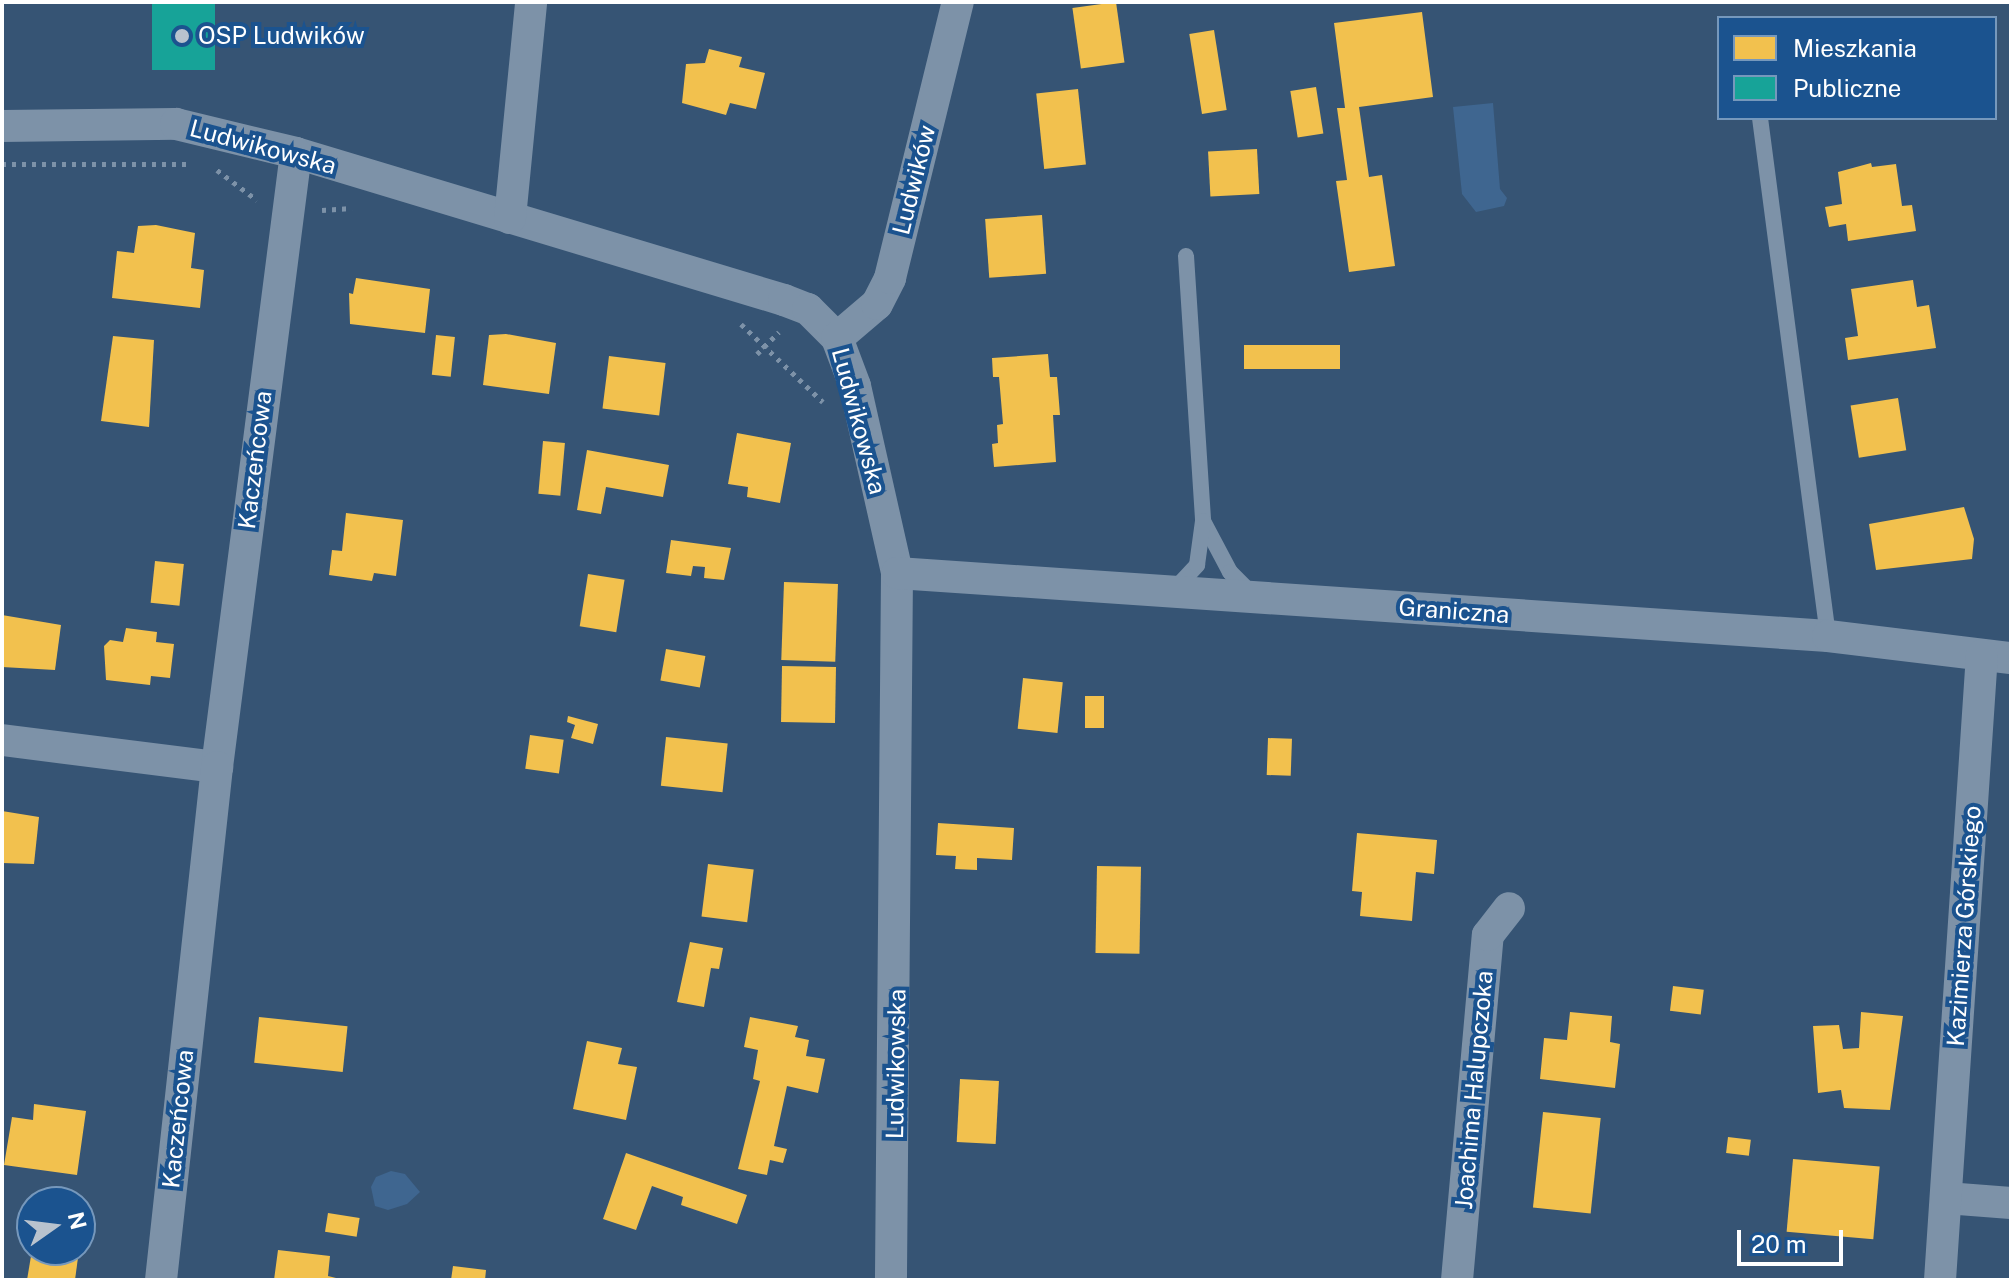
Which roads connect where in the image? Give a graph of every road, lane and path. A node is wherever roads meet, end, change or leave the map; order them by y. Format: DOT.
graph roads {
  1 [pos="531,2"];
  2 [pos="958,2"];
  3 [pos="1760,120"];
  4 [pos="2,126"];
  5 [pos="296,153"];
  6 [pos="2,164"];
  7 [pos="193,164"];
  8 [pos="209,164"];
  9 [pos="260,202"];
  10 [pos="313,212"];
  11 [pos="367,213"];
  12 [pos="510,218"];
  13 [pos="1186,256"];
  14 [pos="727,320"];
  15 [pos="782,328"];
  16 [pos="837,338"];
  17 [pos="766,345"];
  18 [pos="757,354"];
  19 [pos="833,412"];
  20 [pos="1203,521"];
  21 [pos="897,573"];
  22 [pos="1172,592"];
  23 [pos="1255,597"];
  24 [pos="1828,636"];
  25 [pos="1997,656"];
  26 [pos="2,740"];
  27 [pos="217,767"];
  28 [pos="1509,908"];
  29 [pos="1946,1198"];
  30 [pos="2011,1203"];
  31 [pos="161,1280"];
  32 [pos="891,1280"];
  33 [pos="1457,1280"];
  34 [pos="1940,1280"];
  1 -- 12 [label="street"];
  2 -- 16 [label="street, Ludwików"];
  3 -- 24 [label="lane"];
  4 -- 5 [label="street, Ludwikowska"];
  5 -- 12 [label="street, Ludwikowska"];
  5 -- 27 [label="street, Kaczeńcowa"];
  6 -- 7 [label="path"];
  8 -- 9 [label="path"];
  10 -- 11 [label="path"];
  12 -- 16 [label="street, Ludwikowska"];
  13 -- 20 [label="lane"];
  14 -- 17 [label="path"];
  15 -- 17 [label="path"];
  16 -- 21 [label="street, Ludwikowska"];
  17 -- 18 [label="path"];
  17 -- 19 [label="path"];
  20 -- 22 [label="lane"];
  20 -- 23 [label="lane"];
  21 -- 22 [label="street, Graniczna"];
  21 -- 32 [label="street, Ludwikowska"];
  22 -- 23 [label="street, Graniczna"];
  23 -- 24 [label="street, Graniczna"];
  24 -- 25 [label="street, Graniczna"];
  25 -- 29 [label="street, Kazimierza Górskiego"];
  26 -- 27 [label="street"];
  27 -- 31 [label="street, Kaczeńcowa"];
  28 -- 33 [label="street, Joachima Halupczoka"];
  29 -- 30 [label="street"];
  29 -- 34 [label="street, Kazimierza Górskiego"];
}
